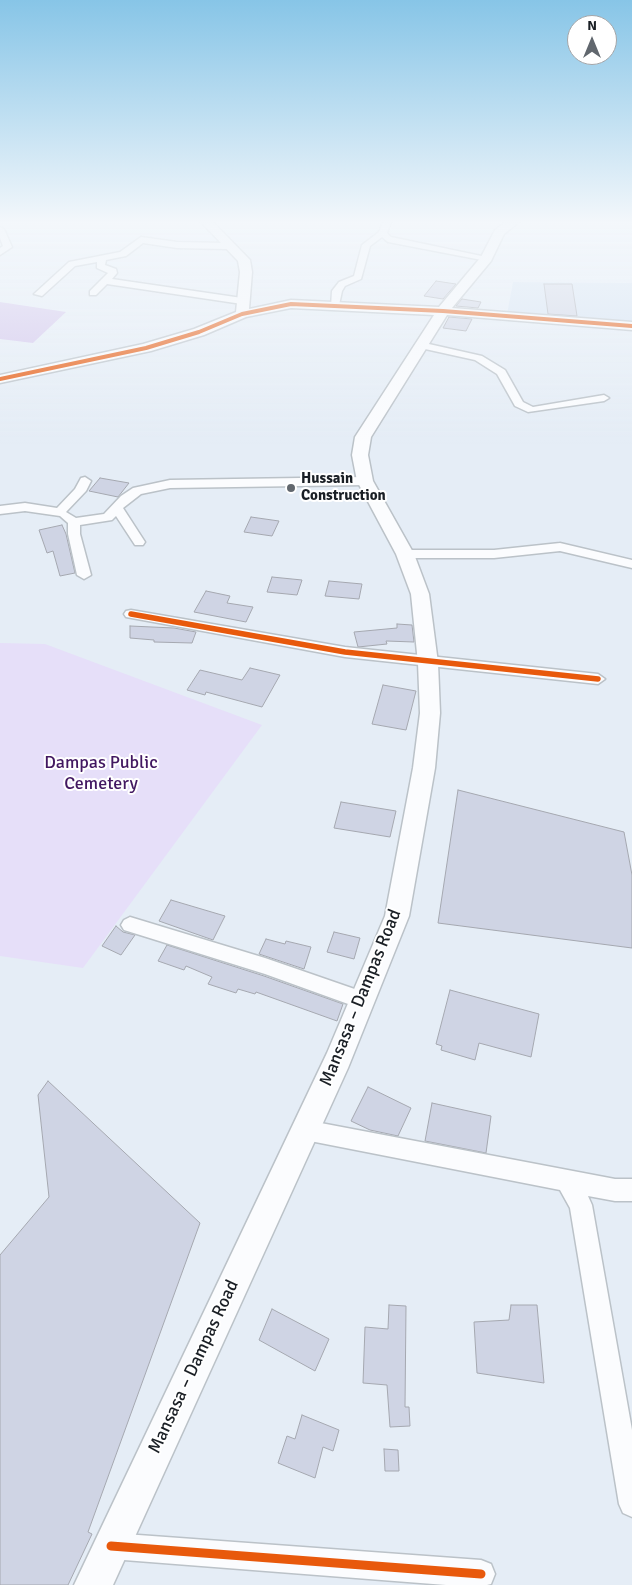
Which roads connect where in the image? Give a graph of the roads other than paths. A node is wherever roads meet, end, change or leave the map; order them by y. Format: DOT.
graph roads {
  1 [pos="184,296"];
  2 [pos="243,296"];
  3 [pos="336,296"];
  4 [pos="455,296"];
  5 [pos="334,304"];
  6 [pos="242,308"];
  7 [pos="443,311"];
  8 [pos="632,326"];
  9 [pos="420,345"];
  10 [pos="0,378"];
  11 [pos="604,398"];
  12 [pos="85,481"];
  13 [pos="365,481"];
  14 [pos="117,508"];
  15 [pos="0,510"];
  16 [pos="60,512"];
  17 [pos="74,522"];
  18 [pos="139,542"];
  19 [pos="405,554"];
  20 [pos="632,564"];
  21 [pos="84,575"];
  22 [pos="131,614"];
  23 [pos="428,663"];
  24 [pos="598,679"];
  25 [pos="130,925"];
  26 [pos="362,1000"];
  27 [pos="305,1130"];
  28 [pos="567,1181"];
  29 [pos="632,1190"];
  30 [pos="632,1504"];
  31 [pos="111,1546"];
  32 [pos="481,1574"];
  33 [pos="93,1585"];
  1 -- 6 [label="street"];
  2 -- 6 [label="main road"];
  3 -- 5 [label="street"];
  4 -- 7 [label="main road, Mansasa – Dampas Road"];
  5 -- 6 [label="main road"];
  5 -- 7 [label="main road"];
  6 -- 10 [label="main road"];
  7 -- 8 [label="main road"];
  7 -- 9 [label="main road, Mansasa – Dampas Road"];
  9 -- 11 [label="street"];
  9 -- 13 [label="main road, Mansasa – Dampas Road"];
  12 -- 16 [label="street"];
  13 -- 14 [label="street"];
  13 -- 19 [label="main road, Mansasa – Dampas Road"];
  14 -- 17 [label="street"];
  14 -- 18 [label="street"];
  15 -- 16 [label="street"];
  16 -- 17 [label="street"];
  17 -- 21 [label="street"];
  19 -- 20 [label="street"];
  19 -- 23 [label="main road, Mansasa – Dampas Road"];
  22 -- 23 [label="street"];
  23 -- 24 [label="street"];
  23 -- 26 [label="main road, Mansasa – Dampas Road"];
  25 -- 26 [label="street"];
  26 -- 27 [label="main road, Mansasa – Dampas Road"];
  27 -- 28 [label="street"];
  27 -- 31 [label="main road, Mansasa – Dampas Road"];
  28 -- 29 [label="street"];
  28 -- 30 [label="street"];
  31 -- 32 [label="street"];
  31 -- 33 [label="main road, Mansasa – Dampas Road"];
}
